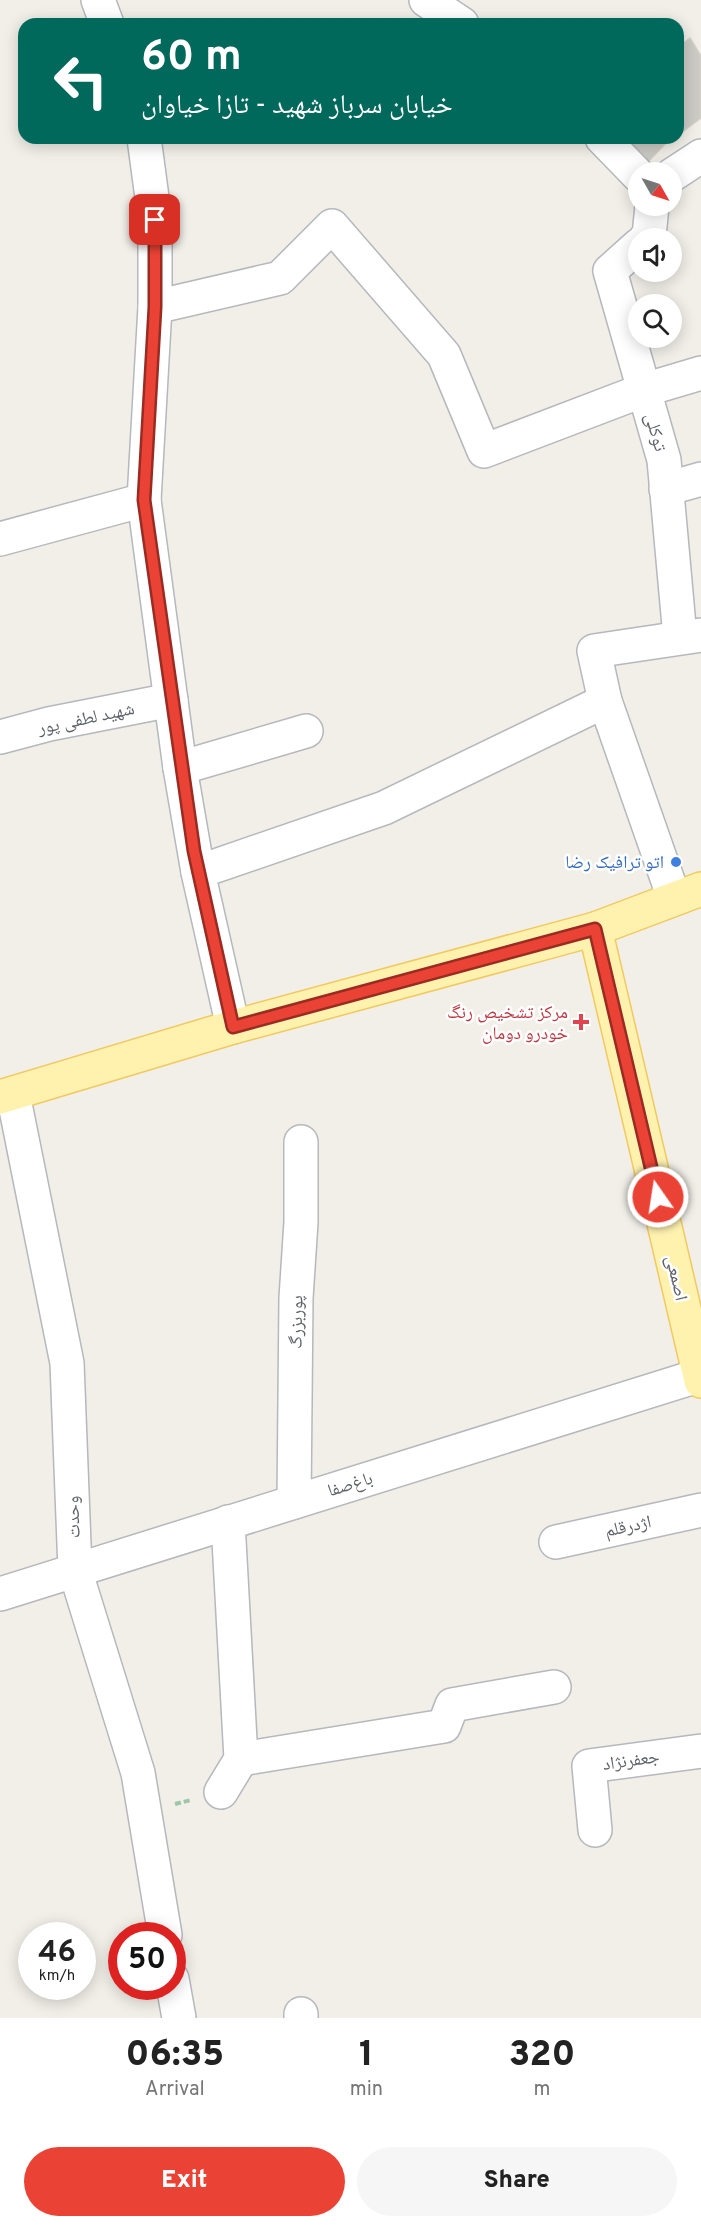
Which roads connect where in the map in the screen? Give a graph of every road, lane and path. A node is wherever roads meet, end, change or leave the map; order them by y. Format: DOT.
graph roads {
  1 [pos="98,0"];
  2 [pos="426,0"];
  3 [pos="105,18"];
  4 [pos="453,18"];
  5 [pos="145,144"];
  6 [pos="608,144"];
  7 [pos="701,156"];
  8 [pos="628,165"];
  9 [pos="682,168"];
  10 [pos="628,255"];
  11 [pos="155,307"];
  12 [pos="701,373"];
  13 [pos="644,390"];
  14 [pos="701,479"];
  15 [pos="666,489"];
  16 [pos="144,500"];
  17 [pos="0,539"];
  18 [pos="690,636"];
  19 [pos="171,700"];
  20 [pos="605,701"];
  21 [pos="306,731"];
  22 [pos="0,737"];
  23 [pos="180,768"];
  24 [pos="198,872"];
  25 [pos="688,893"];
  26 [pos="595,929"];
  27 [pos="233,1027"];
  28 [pos="7,1095"];
  29 [pos="301,1142"];
  30 [pos="701,1378"];
  31 [pos="294,1502"];
  32 [pos="701,1510"];
  33 [pos="228,1522"];
  34 [pos="556,1542"];
  35 [pos="75,1570"];
  36 [pos="0,1594"];
  37 [pos="554,1687"];
  38 [pos="701,1751"];
  39 [pos="241,1759"];
  40 [pos="221,1792"];
  41 [pos="144,1812"];
  42 [pos="595,1830"];
  43 [pos="163,1922"];
  44 [pos="176,2000"];
  45 [pos="179,2018"];
  1 -- 3 [label="street"];
  2 -- 4 [label="street"];
  5 -- 11 [label="street"];
  6 -- 8 [label="street"];
  7 -- 9 [label="street"];
  10 -- 13 [label="street, توکلی"];
  11 -- 13 [label="street"];
  11 -- 16 [label="street"];
  12 -- 13 [label="street"];
  13 -- 15 [label="street, توکلی"];
  14 -- 15 [label="street"];
  15 -- 18 [label="street, توکلی"];
  16 -- 17 [label="street"];
  16 -- 19 [label="street"];
  18 -- 20 [label="street, توکلی"];
  19 -- 22 [label="street, شهید لطفی پور"];
  19 -- 23 [label="street"];
  20 -- 24 [label="street"];
  20 -- 25 [label="street, توکلی"];
  21 -- 23 [label="street"];
  23 -- 24 [label="street"];
  24 -- 27 [label="street"];
  25 -- 26 [label="main road"];
  26 -- 27 [label="main road"];
  26 -- 30 [label="main road, اصمعی"];
  27 -- 28 [label="main road"];
  28 -- 35 [label="street, وحدت"];
  29 -- 31 [label="street, پوربزرگ"];
  30 -- 31 [label="street, باغ‌صفا"];
  31 -- 33 [label="street, باغ‌صفا"];
  32 -- 34 [label="street, اژدرقلم"];
  33 -- 35 [label="street, باغ‌صفا"];
  33 -- 39 [label="street"];
  35 -- 36 [label="street, باغ‌صفا"];
  35 -- 41 [label="street, وحدت"];
  37 -- 39 [label="street"];
  38 -- 42 [label="street, جعفرنژاد"];
  39 -- 40 [label="street"];
  40 -- 41 [label="path"];
  41 -- 43 [label="street, وحدت"];
  44 -- 45 [label="street"];
}
